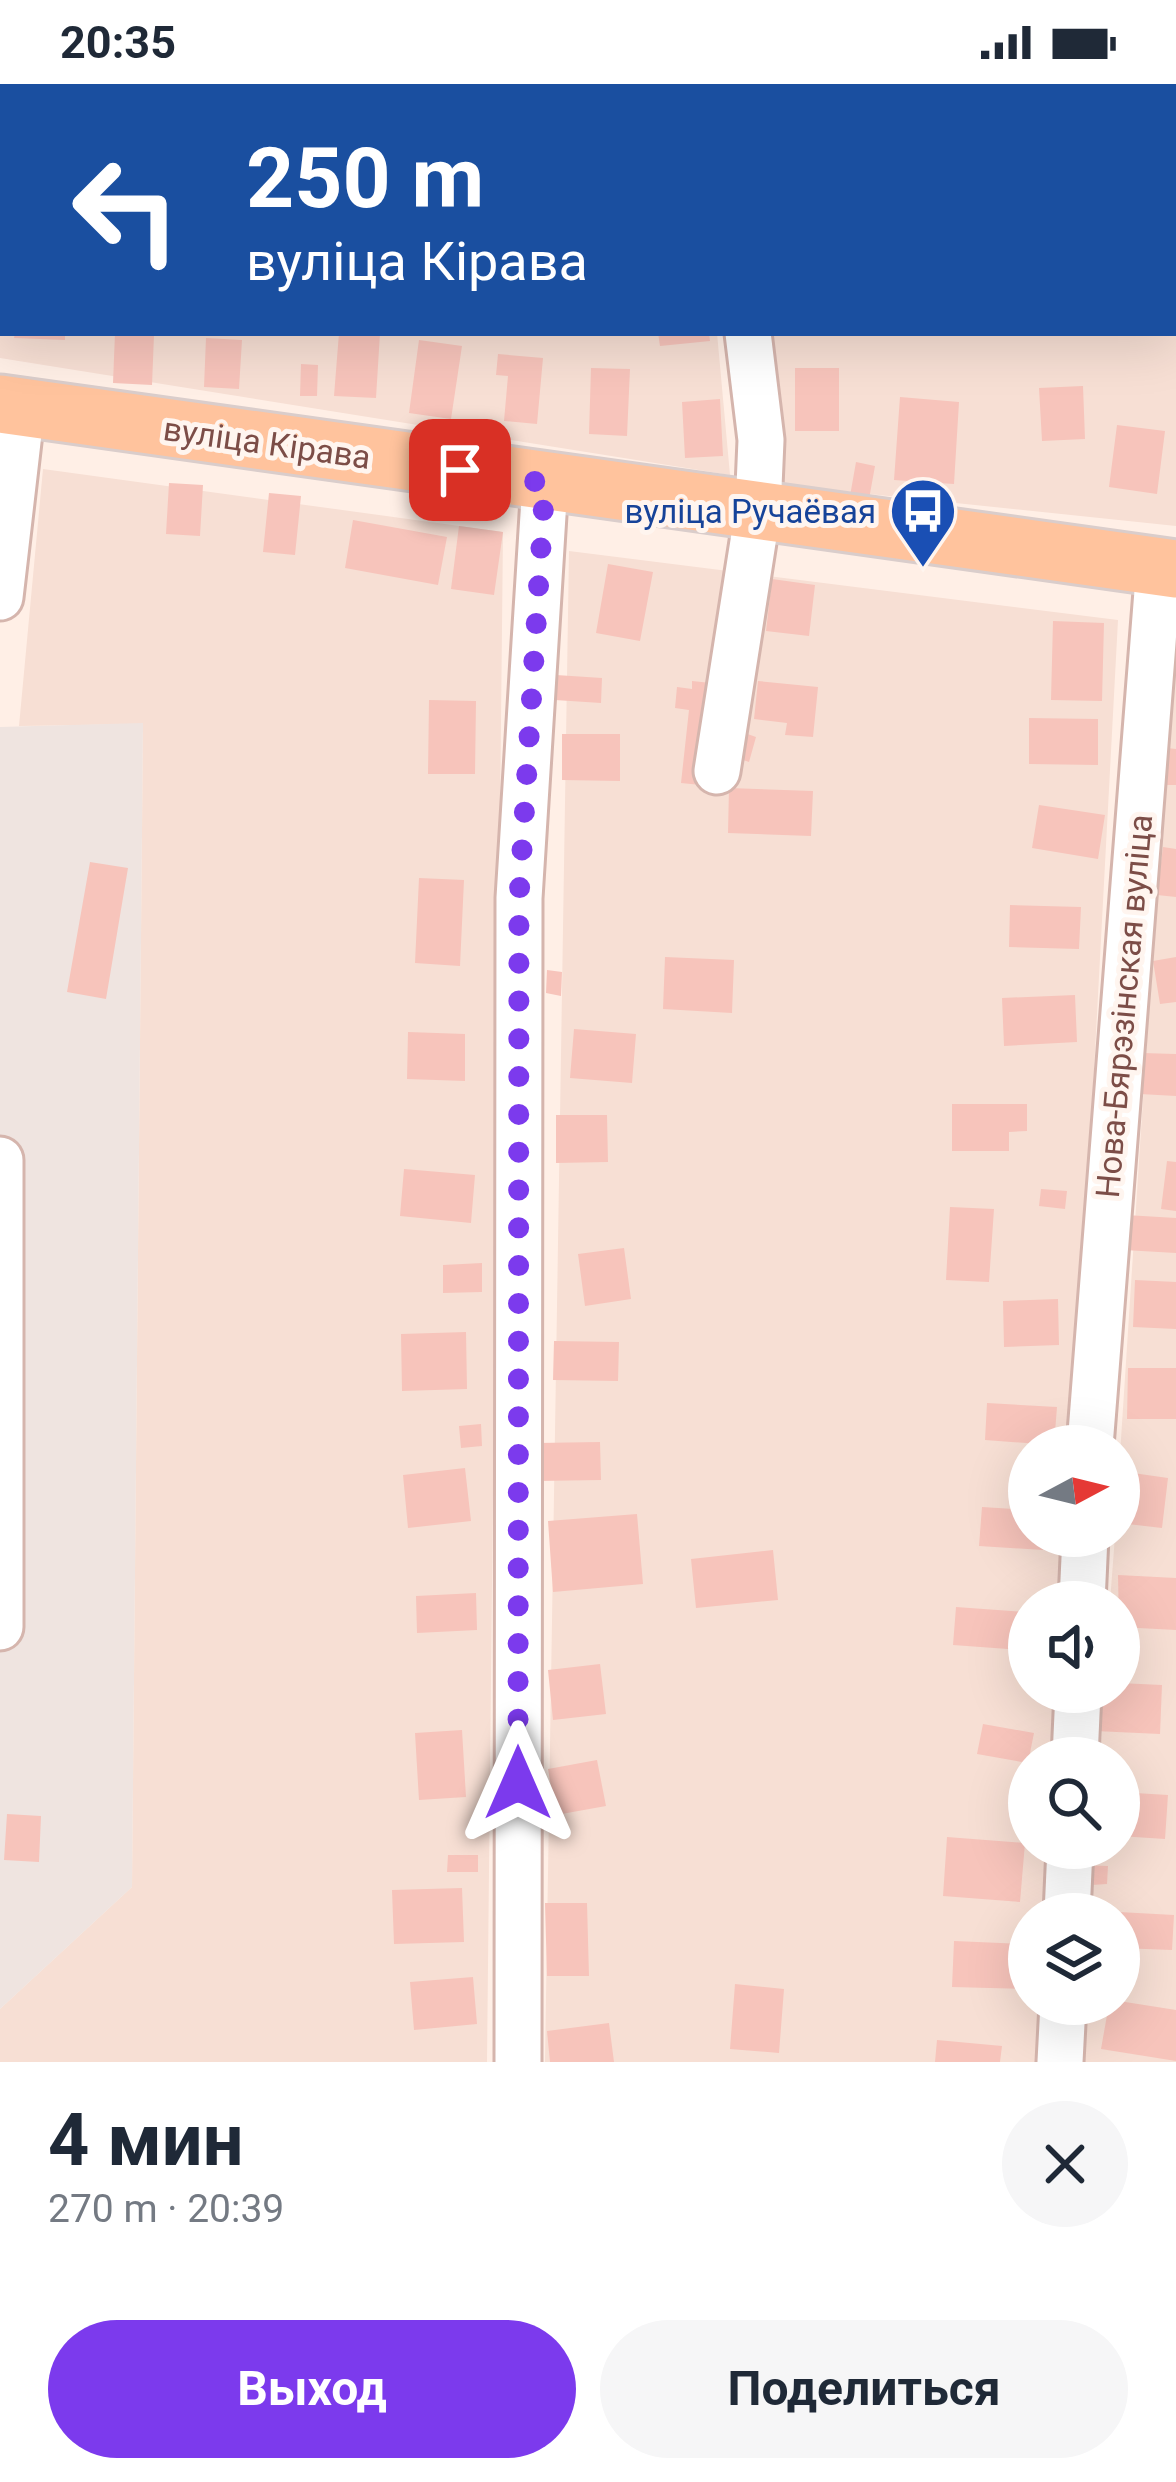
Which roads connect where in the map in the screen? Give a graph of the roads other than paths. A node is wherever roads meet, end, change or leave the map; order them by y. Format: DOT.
graph roads {
  1 [pos="748,336"];
  2 [pos="11,406"];
  3 [pos="545,483"];
  4 [pos="758,511"];
  5 [pos="1167,567"];
  6 [pos="0,597"];
  7 [pos="717,771"];
  8 [pos="0,1160"];
  9 [pos="1092,1425"];
  10 [pos="0,1627"];
  11 [pos="1062,2025"];
  12 [pos="518,2062"];
  13 [pos="1060,2062"];
  1 -- 4 [label="street"];
  2 -- 3 [label="main road, вуліца Кірава"];
  2 -- 6 [label="street"];
  3 -- 4 [label="main road, вуліца Кірава"];
  3 -- 12 [label="street"];
  4 -- 5 [label="main road, вуліца Кірава"];
  4 -- 7 [label="street"];
  5 -- 9 [label="street, Нова-Бярэзінская вуліца"];
  8 -- 10 [label="street"];
  11 -- 13 [label="street"];
}
